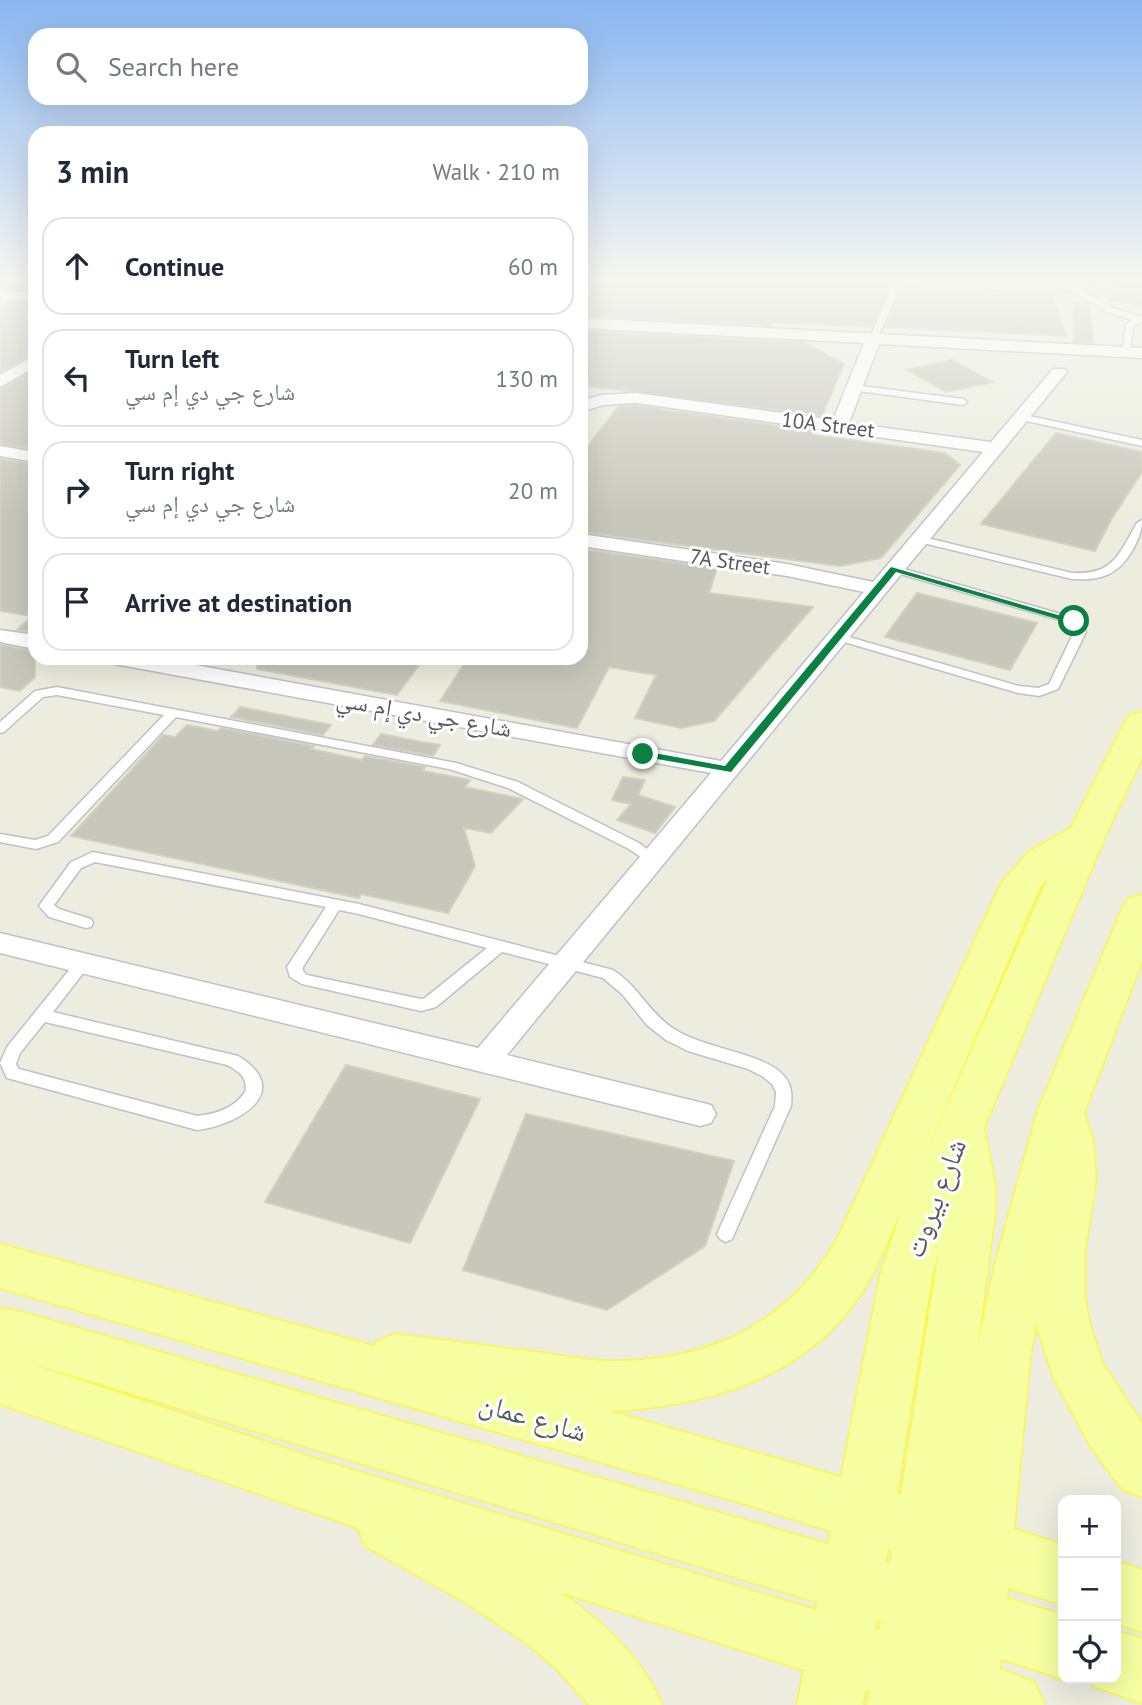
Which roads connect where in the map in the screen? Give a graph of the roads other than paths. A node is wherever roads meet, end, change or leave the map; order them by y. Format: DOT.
graph roads {
  1 [pos="866,358"];
  2 [pos="28,364"];
  3 [pos="1059,372"];
  4 [pos="0,382"];
  5 [pos="854,388"];
  6 [pos="963,402"];
  7 [pos="663,404"];
  8 [pos="588,405"];
  9 [pos="588,412"];
  10 [pos="1020,417"];
  11 [pos="839,426"];
  12 [pos="1142,443"];
  13 [pos="993,448"];
  14 [pos="0,451"];
  15 [pos="28,456"];
  16 [pos="1142,523"];
  17 [pos="919,539"];
  18 [pos="588,542"];
  19 [pos="894,569"];
  20 [pos="878,589"];
  21 [pos="0,636"];
  22 [pos="838,637"];
  23 [pos="28,641"];
  24 [pos="158,665"];
  25 [pos="173,713"];
  26 [pos="1142,722"];
  27 [pos="0,729"];
  28 [pos="727,769"];
  29 [pos="1086,836"];
  30 [pos="0,838"];
  31 [pos="653,859"];
  32 [pos="336,904"];
  33 [pos="1142,909"];
  34 [pos="86,923"];
  35 [pos="0,943"];
  36 [pos="500,945"];
  37 [pos="567,962"];
  38 [pos="83,963"];
  39 [pos="42,1015"];
  40 [pos="484,1062"];
  41 [pos="1061,1110"];
  42 [pos="700,1114"];
  43 [pos="961,1129"];
  44 [pos="726,1234"];
  45 [pos="0,1266"];
  46 [pos="0,1332"];
  47 [pos="341,1364"];
  48 [pos="0,1379"];
  49 [pos="1142,1469"];
  50 [pos="320,1488"];
  51 [pos="863,1514"];
  52 [pos="953,1540"];
  53 [pos="1058,1573"];
  54 [pos="852,1581"];
  55 [pos="1121,1594"];
  56 [pos="914,1601"];
  57 [pos="1142,1601"];
  58 [pos="972,1619"];
  59 [pos="1058,1645"];
  60 [pos="1121,1665"];
  61 [pos="1142,1671"];
  62 [pos="835,1678"];
  63 [pos="902,1688"];
  64 [pos="980,1700"];
  65 [pos="629,1705"];
  1 -- 5 [label="street"];
  2 -- 4 [label="street"];
  3 -- 10 [label="street"];
  5 -- 6 [label="lane"];
  5 -- 11 [label="street"];
  7 -- 8 [label="street, 10A Street"];
  7 -- 9 [label="street, 10A Street"];
  7 -- 11 [label="street, 10A Street"];
  10 -- 12 [label="lane"];
  10 -- 13 [label="street"];
  11 -- 13 [label="street, 10A Street"];
  13 -- 17 [label="street"];
  14 -- 15 [label="street"];
  16 -- 17 [label="lane"];
  17 -- 19 [label="street"];
  18 -- 20 [label="street, 7A Street"];
  19 -- 20 [label="street"];
  19 -- 22 [label="lane"];
  20 -- 22 [label="street"];
  21 -- 23 [label="street"];
  22 -- 28 [label="street"];
  24 -- 28 [label="street, شارع جي دي إم سي"];
  25 -- 27 [label="lane"];
  25 -- 30 [label="lane"];
  25 -- 31 [label="lane"];
  26 -- 29 [label="main road, شارع بيروت"];
  28 -- 31 [label="street"];
  29 -- 43 [label="main road, شارع بيروت"];
  29 -- 47 [label="main road"];
  31 -- 37 [label="street"];
  32 -- 34 [label="lane"];
  32 -- 36 [label="lane"];
  32 -- 36 [label="lane"];
  33 -- 41 [label="main road"];
  35 -- 38 [label="street"];
  36 -- 37 [label="lane"];
  37 -- 40 [label="street"];
  37 -- 44 [label="lane"];
  38 -- 39 [label="lane"];
  38 -- 40 [label="street"];
  39 -- 39 [label="lane"];
  40 -- 42 [label="street"];
  41 -- 49 [label="main road"];
  41 -- 52 [label="main road"];
  43 -- 51 [label="main road, شارع بيروت"];
  43 -- 52 [label="main road"];
  45 -- 47 [label="main road, شارع عمان"];
  46 -- 54 [label="main road"];
  47 -- 51 [label="main road, شارع عمان"];
  48 -- 50 [label="main road"];
  50 -- 62 [label="main road"];
  50 -- 65 [label="main road"];
  51 -- 52 [label="main road, شارع عمان"];
  51 -- 54 [label="main road, شارع بيروت"];
  52 -- 53 [label="main road, شارع عمان"];
  52 -- 56 [label="main road"];
  52 -- 58 [label="main road"];
  54 -- 56 [label="main road"];
  54 -- 62 [label="main road, شارع بيروت"];
  55 -- 57 [label="main road"];
  56 -- 58 [label="main road"];
  56 -- 63 [label="main road"];
  58 -- 59 [label="main road"];
  58 -- 64 [label="main road"];
  60 -- 61 [label="main road"];
  62 -- 63 [label="main road"];
  63 -- 64 [label="main road"];
}
